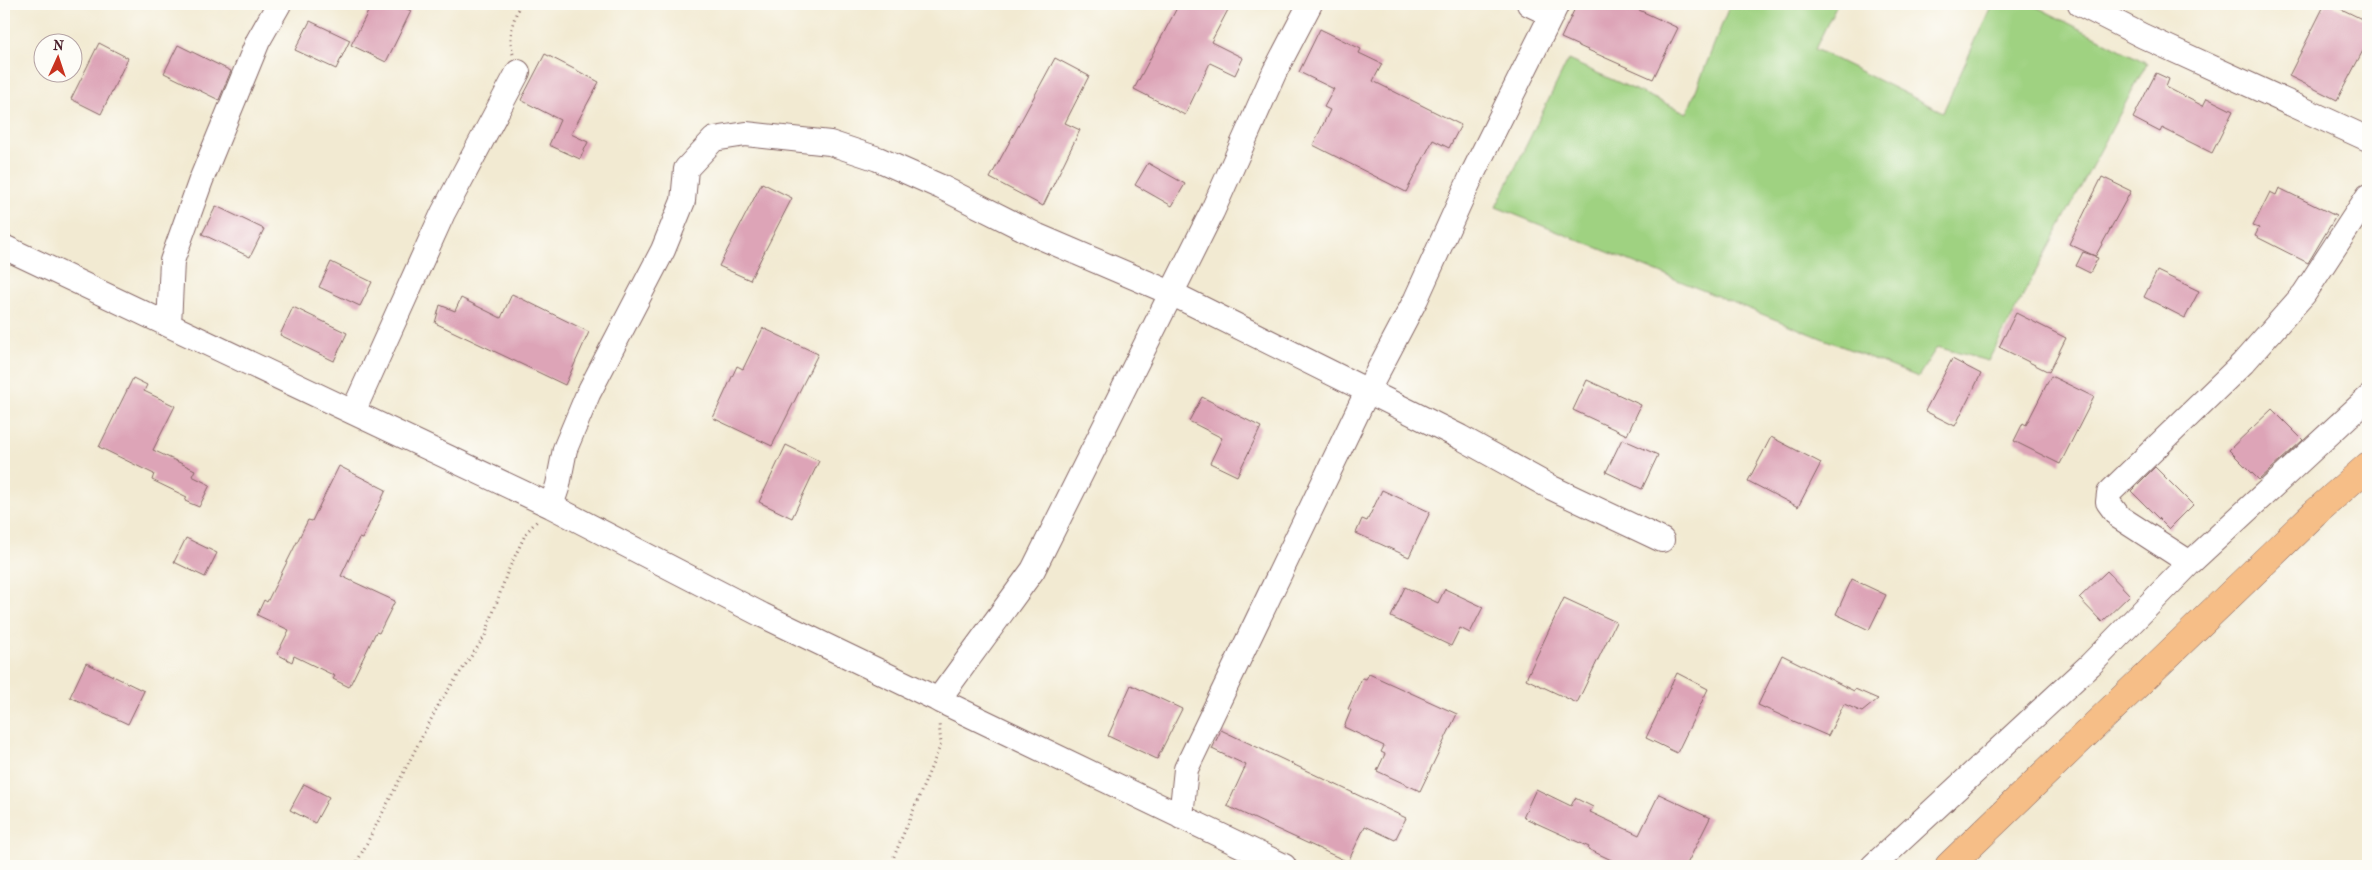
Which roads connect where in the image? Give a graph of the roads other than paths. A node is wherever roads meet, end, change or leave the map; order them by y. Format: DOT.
graph roads {
  1 [pos="279,4"];
  2 [pos="1310,4"];
  3 [pos="1529,4"];
  4 [pos="2080,4"];
  5 [pos="1555,9"];
  6 [pos="518,72"];
  7 [pos="2368,140"];
  8 [pos="2368,196"];
  9 [pos="4,247"];
  10 [pos="1171,293"];
  11 [pos="169,325"];
  12 [pos="1367,392"];
  13 [pos="2368,398"];
  14 [pos="352,412"];
  15 [pos="2368,466"];
  16 [pos="551,506"];
  17 [pos="1662,540"];
  18 [pos="2190,563"];
  19 [pos="938,700"];
  20 [pos="1181,817"];
  21 [pos="1284,866"];
  22 [pos="1873,866"];
  23 [pos="1949,866"];
  1 -- 11 [label="street"];
  2 -- 10 [label="street"];
  3 -- 5 [label="street"];
  4 -- 7 [label="street"];
  5 -- 12 [label="street"];
  6 -- 14 [label="street"];
  8 -- 18 [label="street"];
  9 -- 11 [label="street"];
  10 -- 12 [label="street"];
  10 -- 16 [label="street"];
  10 -- 19 [label="street"];
  11 -- 14 [label="street"];
  12 -- 17 [label="street"];
  12 -- 20 [label="street"];
  13 -- 18 [label="street"];
  14 -- 16 [label="street"];
  15 -- 23 [label="main road"];
  16 -- 19 [label="street"];
  18 -- 22 [label="street"];
  19 -- 20 [label="street"];
  20 -- 21 [label="street"];
}
